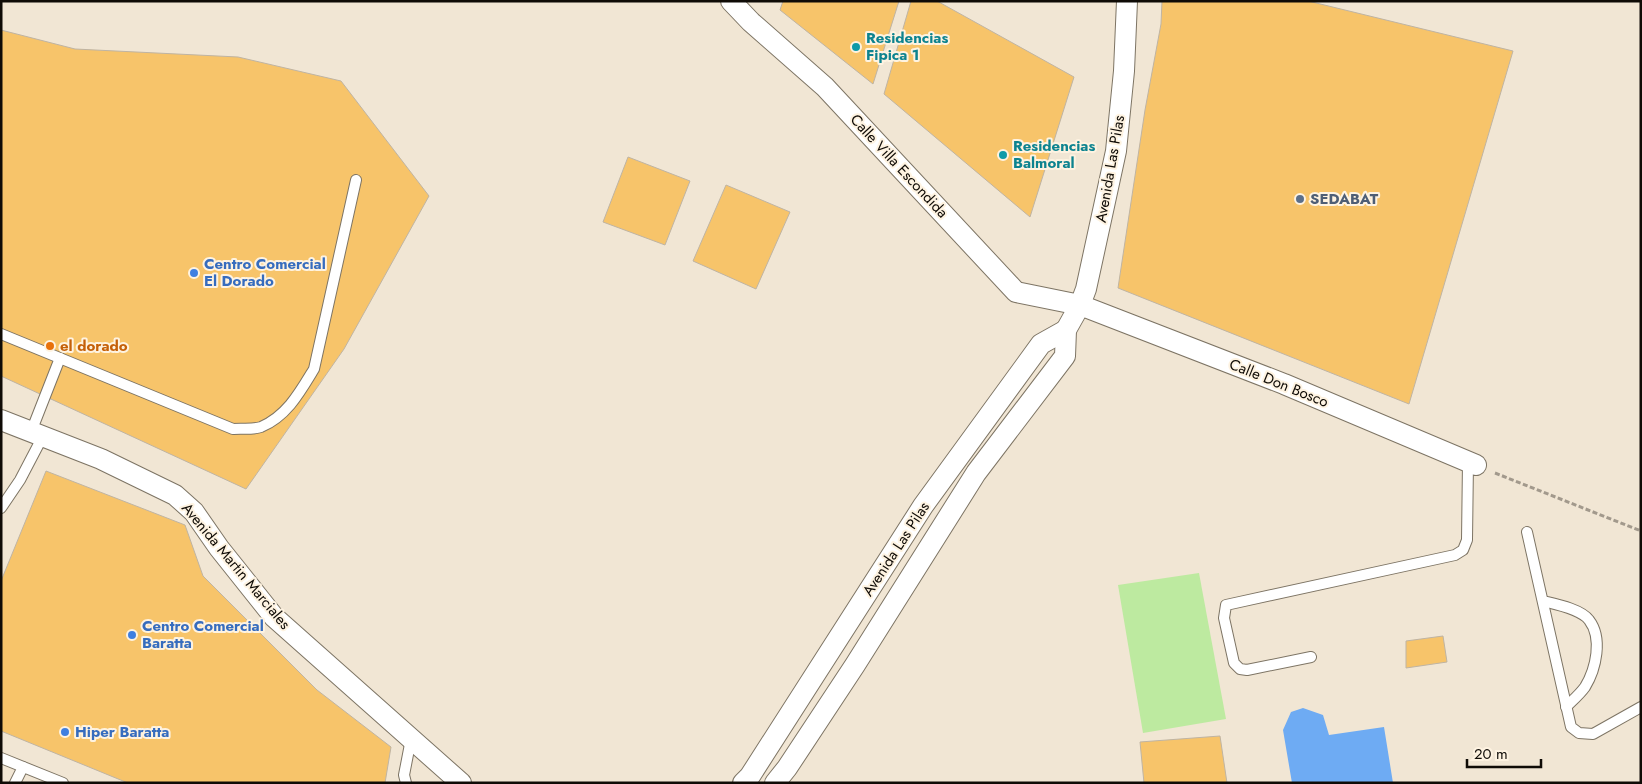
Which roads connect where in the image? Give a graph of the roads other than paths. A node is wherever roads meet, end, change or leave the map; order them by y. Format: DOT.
graph roads {
  1 [pos="731,1"];
  2 [pos="1127,1"];
  3 [pos="356,180"];
  4 [pos="1080,305"];
  5 [pos="1066,330"];
  6 [pos="1,334"];
  7 [pos="60,358"];
  8 [pos="1,420"];
  9 [pos="37,434"];
  10 [pos="1472,464"];
  11 [pos="5,495"];
  12 [pos="1,508"];
  13 [pos="1527,532"];
  14 [pos="1543,601"];
  15 [pos="1311,657"];
  16 [pos="1566,707"];
  17 [pos="1641,707"];
  18 [pos="411,739"];
  19 [pos="1,758"];
  20 [pos="22,767"];
  21 [pos="58,782"];
  22 [pos="15,783"];
  23 [pos="406,783"];
  24 [pos="461,783"];
  25 [pos="743,783"];
  26 [pos="775,783"];
  1 -- 4 [label="street, Calle Villa Escondida"];
  2 -- 4 [label="street, Avenida Las Pilas"];
  3 -- 7 [label="lane"];
  4 -- 5 [label="street, Avenida Las Pilas"];
  4 -- 10 [label="street, Calle Don Bosco"];
  5 -- 25 [label="street, Avenida Las Pilas"];
  5 -- 26 [label="street, Avenida Las Pilas"];
  6 -- 7 [label="lane"];
  7 -- 9 [label="lane"];
  8 -- 9 [label="street, Avenida Martin Marciales"];
  9 -- 11 [label="lane"];
  9 -- 18 [label="street, Avenida Martin Marciales"];
  10 -- 15 [label="lane"];
  11 -- 12 [label="lane"];
  13 -- 14 [label="lane"];
  14 -- 16 [label="lane"];
  14 -- 16 [label="lane"];
  16 -- 17 [label="lane"];
  18 -- 23 [label="lane"];
  18 -- 24 [label="street, Avenida Martin Marciales"];
  19 -- 20 [label="lane"];
  20 -- 21 [label="lane"];
  20 -- 22 [label="lane"];
}
